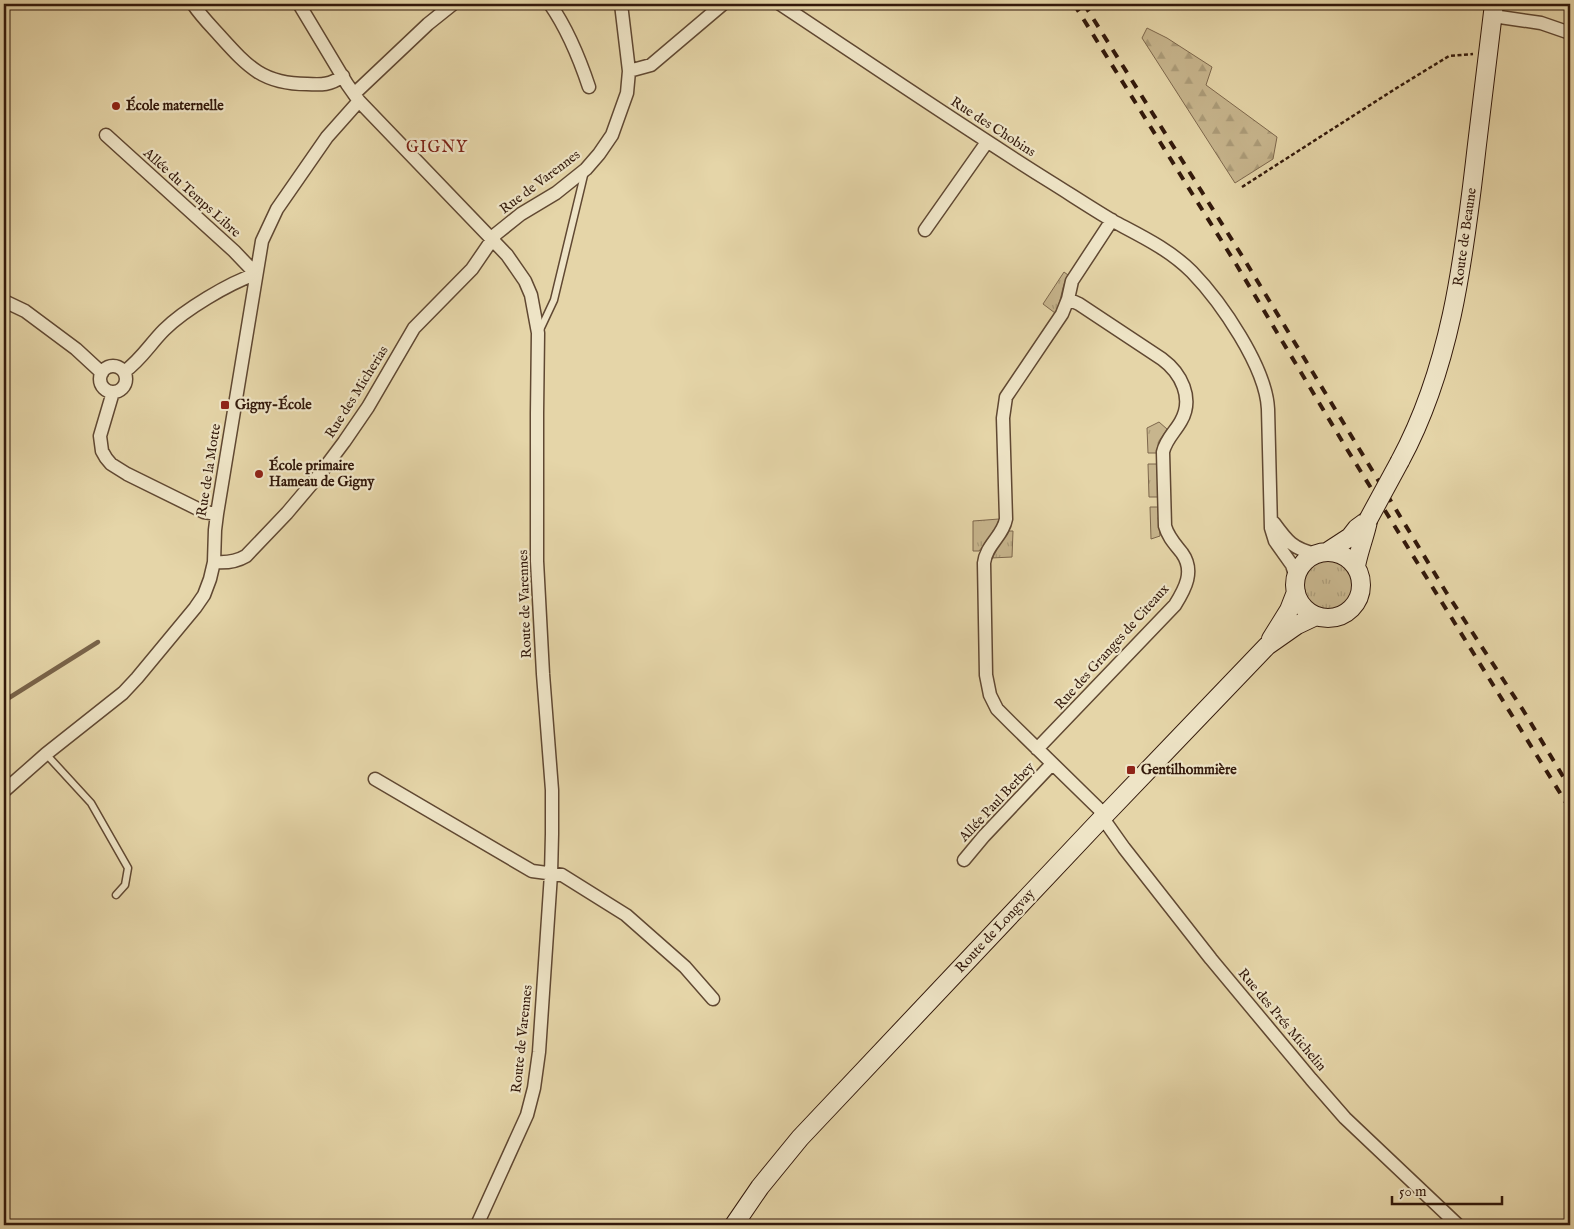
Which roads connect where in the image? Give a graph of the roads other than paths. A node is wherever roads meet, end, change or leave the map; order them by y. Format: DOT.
graph roads {
  1 [pos="193,4"];
  2 [pos="300,4"];
  3 [pos="453,4"];
  4 [pos="550,4"];
  5 [pos="622,4"];
  6 [pos="723,4"];
  7 [pos="780,4"];
  8 [pos="1493,10"];
  9 [pos="1570,33"];
  10 [pos="628,70"];
  11 [pos="343,76"];
  12 [pos="589,87"];
  13 [pos="356,98"];
  14 [pos="106,135"];
  15 [pos="987,142"];
  16 [pos="586,169"];
  17 [pos="1112,220"];
  18 [pos="925,230"];
  19 [pos="493,240"];
  20 [pos="256,274"];
  21 [pos="1068,299"];
  22 [pos="4,301"];
  23 [pos="538,333"];
  24 [pos="124,372"];
  25 [pos="102,373"];
  26 [pos="113,392"];
  27 [pos="217,514"];
  28 [pos="1271,519"];
  29 [pos="1368,520"];
  30 [pos="1321,553"];
  31 [pos="214,562"];
  32 [pos="1356,566"];
  33 [pos="1296,585"];
  34 [pos="1316,616"];
  35 [pos="1267,646"];
  36 [pos="1038,749"];
  37 [pos="46,754"];
  38 [pos="1052,764"];
  39 [pos="375,779"];
  40 [pos="4,791"];
  41 [pos="1104,816"];
  42 [pos="964,860"];
  43 [pos="551,874"];
  44 [pos="116,895"];
  45 [pos="713,999"];
  46 [pos="477,1225"];
  47 [pos="734,1225"];
  48 [pos="1458,1225"];
  1 -- 11 [label="street"];
  2 -- 11 [label="street"];
  3 -- 13 [label="street, Rue de la Motte"];
  4 -- 12 [label="street"];
  5 -- 10 [label="street, Rue de Varennes"];
  6 -- 10 [label="street"];
  7 -- 15 [label="street, Rue des Chobins"];
  8 -- 9 [label="street"];
  8 -- 29 [label="street, Route de Beaune, bridge"];
  10 -- 16 [label="street, Rue de Varennes"];
  11 -- 13 [label="street"];
  13 -- 19 [label="street, Route de Varennes"];
  13 -- 20 [label="street, Rue de la Motte"];
  14 -- 20 [label="street, Allée du Temps Libre"];
  15 -- 17 [label="street, Rue des Chobins"];
  15 -- 18 [label="street"];
  16 -- 19 [label="street, Rue de Varennes"];
  16 -- 23 [label="lane"];
  17 -- 21 [label="street, Rue des Prés Michelin"];
  17 -- 28 [label="street, Rue des Chobins"];
  19 -- 23 [label="street, Route de Varennes"];
  19 -- 31 [label="street, Rue des Micherias"];
  20 -- 24 [label="street"];
  20 -- 27 [label="street, Rue de la Motte"];
  21 -- 36 [label="street, Rue des Prés Michelin"];
  21 -- 36 [label="street, Rue des Granges de Citeaux"];
  22 -- 25 [label="street"];
  23 -- 43 [label="street, Route de Varennes"];
  24 -- 25 [label="street"];
  24 -- 26 [label="street"];
  25 -- 26 [label="street"];
  26 -- 27 [label="street"];
  27 -- 31 [label="street, Rue de la Motte"];
  28 -- 30 [label="street"];
  28 -- 33 [label="street, Rue des Chobins"];
  29 -- 30 [label="street"];
  29 -- 32 [label="street"];
  30 -- 32 [label="street"];
  30 -- 33 [label="street"];
  31 -- 37 [label="street, Rue de la Motte"];
  32 -- 34 [label="street"];
  33 -- 34 [label="street"];
  33 -- 35 [label="street, Route de Longvay"];
  34 -- 35 [label="street, Route de Longvay"];
  35 -- 41 [label="street, Route de Longvay"];
  36 -- 38 [label="street, Rue des Prés Michelin"];
  37 -- 40 [label="street, Rue de la Motte"];
  37 -- 44 [label="lane"];
  38 -- 41 [label="street, Rue des Prés Michelin"];
  38 -- 42 [label="street, Allée Paul Berbey"];
  39 -- 43 [label="street"];
  41 -- 47 [label="street, Route de Longvay"];
  41 -- 48 [label="street, Rue des Prés Michelin"];
  43 -- 45 [label="street"];
  43 -- 46 [label="street, Route de Varennes"];
}
